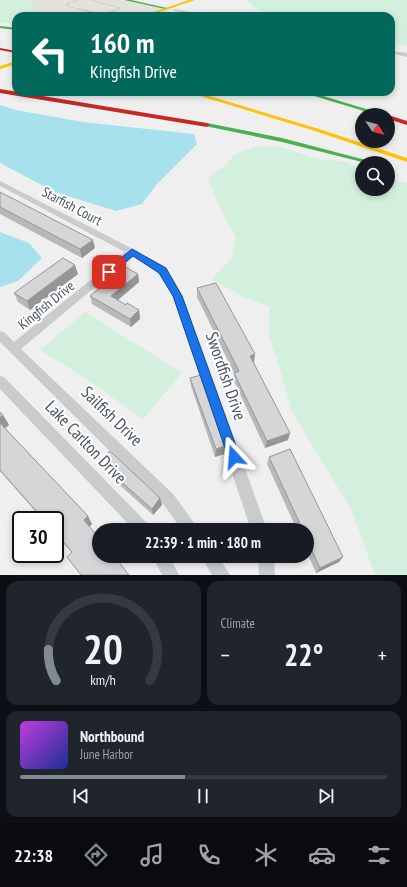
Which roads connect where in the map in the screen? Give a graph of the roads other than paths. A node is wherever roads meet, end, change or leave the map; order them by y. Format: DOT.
graph roads {
  1 [pos="78,0"];
  2 [pos="90,0"];
  3 [pos="126,0"];
  4 [pos="193,0"];
  5 [pos="202,0"];
  6 [pos="108,2"];
  7 [pos="103,3"];
  8 [pos="170,9"];
  9 [pos="91,12"];
  10 [pos="111,12"];
  11 [pos="159,12"];
  12 [pos="164,12"];
  13 [pos="183,12"];
  14 [pos="0,27"];
  15 [pos="12,28"];
  16 [pos="0,42"];
  17 [pos="0,49"];
  18 [pos="12,49"];
  19 [pos="12,51"];
  20 [pos="12,53"];
  21 [pos="395,53"];
  22 [pos="407,55"];
  23 [pos="0,63"];
  24 [pos="12,64"];
  25 [pos="0,68"];
  26 [pos="0,91"];
  27 [pos="12,93"];
  28 [pos="30,96"];
  29 [pos="203,96"];
  30 [pos="318,96"];
  31 [pos="359,108"];
  32 [pos="395,119"];
  33 [pos="407,123"];
  34 [pos="355,158"];
  35 [pos="407,160"];
  36 [pos="0,183"];
  37 [pos="132,252"];
  38 [pos="0,335"];
  39 [pos="14,348"];
  40 [pos="0,381"];
  41 [pos="137,523"];
  42 [pos="186,523"];
  43 [pos="257,523"];
  44 [pos="164,563"];
  45 [pos="214,563"];
  46 [pos="266,563"];
  47 [pos="171,575"];
  48 [pos="222,575"];
  49 [pos="267,575"];
  1 -- 9 [label="lane"];
  2 -- 7 [label="lane"];
  3 -- 8 [label="main road"];
  4 -- 8 [label="main road"];
  5 -- 8 [label="main road"];
  6 -- 7 [label="lane"];
  7 -- 10 [label="lane"];
  8 -- 11 [label="main road"];
  8 -- 12 [label="main road"];
  8 -- 13 [label="street"];
  14 -- 15 [label="main road"];
  16 -- 18 [label="main road"];
  17 -- 19 [label="main road"];
  20 -- 23 [label="main road"];
  21 -- 22 [label="street"];
  24 -- 25 [label="main road"];
  26 -- 27 [label="main road"];
  28 -- 34 [label="main road"];
  29 -- 35 [label="main road"];
  30 -- 31 [label="main road"];
  32 -- 33 [label="main road"];
  36 -- 37 [label="street, Starfish Court"];
  37 -- 39 [label="street, Kingfish Drive"];
  37 -- 43 [label="street, Swordfish Drive"];
  38 -- 39 [label="street, Sailfish Drive"];
  39 -- 42 [label="street, Sailfish Drive"];
  40 -- 41 [label="street, Lake Carlton Drive"];
  44 -- 47 [label="street"];
  45 -- 48 [label="street"];
  46 -- 49 [label="street"];
}
